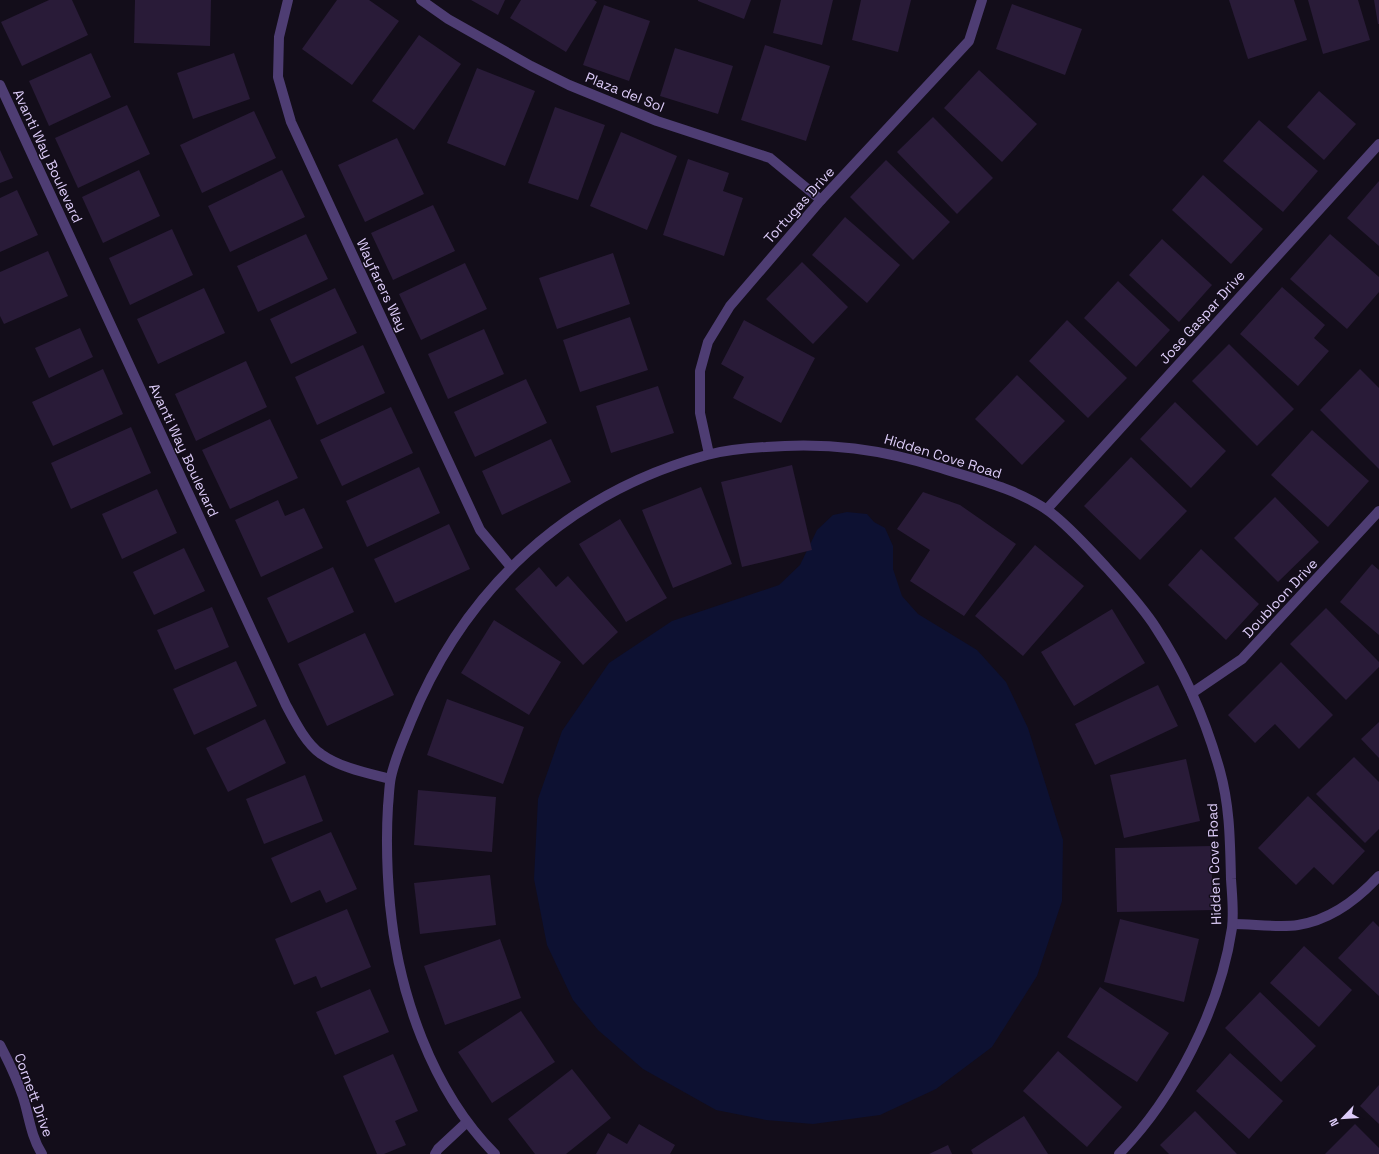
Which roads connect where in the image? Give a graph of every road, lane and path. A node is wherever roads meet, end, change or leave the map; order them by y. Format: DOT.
graph roads {
  1 [pos="288,0"];
  2 [pos="421,0"];
  3 [pos="982,0"];
  4 [pos="0,85"];
  5 [pos="1379,144"];
  6 [pos="821,200"];
  7 [pos="709,454"];
  8 [pos="1047,509"];
  9 [pos="1379,511"];
  10 [pos="512,567"];
  11 [pos="1192,693"];
  12 [pos="390,779"];
  13 [pos="1379,876"];
  14 [pos="1233,924"];
  15 [pos="0,1045"];
  16 [pos="467,1122"];
  17 [pos="42,1154"];
  18 [pos="435,1154"];
  19 [pos="495,1154"];
  20 [pos="1119,1154"];
  1 -- 10 [label="street, Wayfarers Way"];
  2 -- 6 [label="street, Plaza del Sol"];
  3 -- 6 [label="street, Tortugas Drive"];
  4 -- 12 [label="street, Avanti Way Boulevard"];
  5 -- 8 [label="street, Jose Gaspar Drive"];
  6 -- 7 [label="street, Tortugas Drive"];
  7 -- 8 [label="street, Hidden Cove Road"];
  7 -- 10 [label="street, Hidden Cove Road"];
  8 -- 11 [label="street, Hidden Cove Road"];
  9 -- 11 [label="street, Doubloon Drive"];
  10 -- 12 [label="street, Hidden Cove Road"];
  11 -- 14 [label="street, Hidden Cove Road"];
  12 -- 16 [label="street, Hidden Cove Road"];
  13 -- 14 [label="street"];
  14 -- 20 [label="street, Hidden Cove Road"];
  15 -- 17 [label="street, Cornett Drive"];
  16 -- 18 [label="street"];
  16 -- 19 [label="street, Hidden Cove Road"];
}
